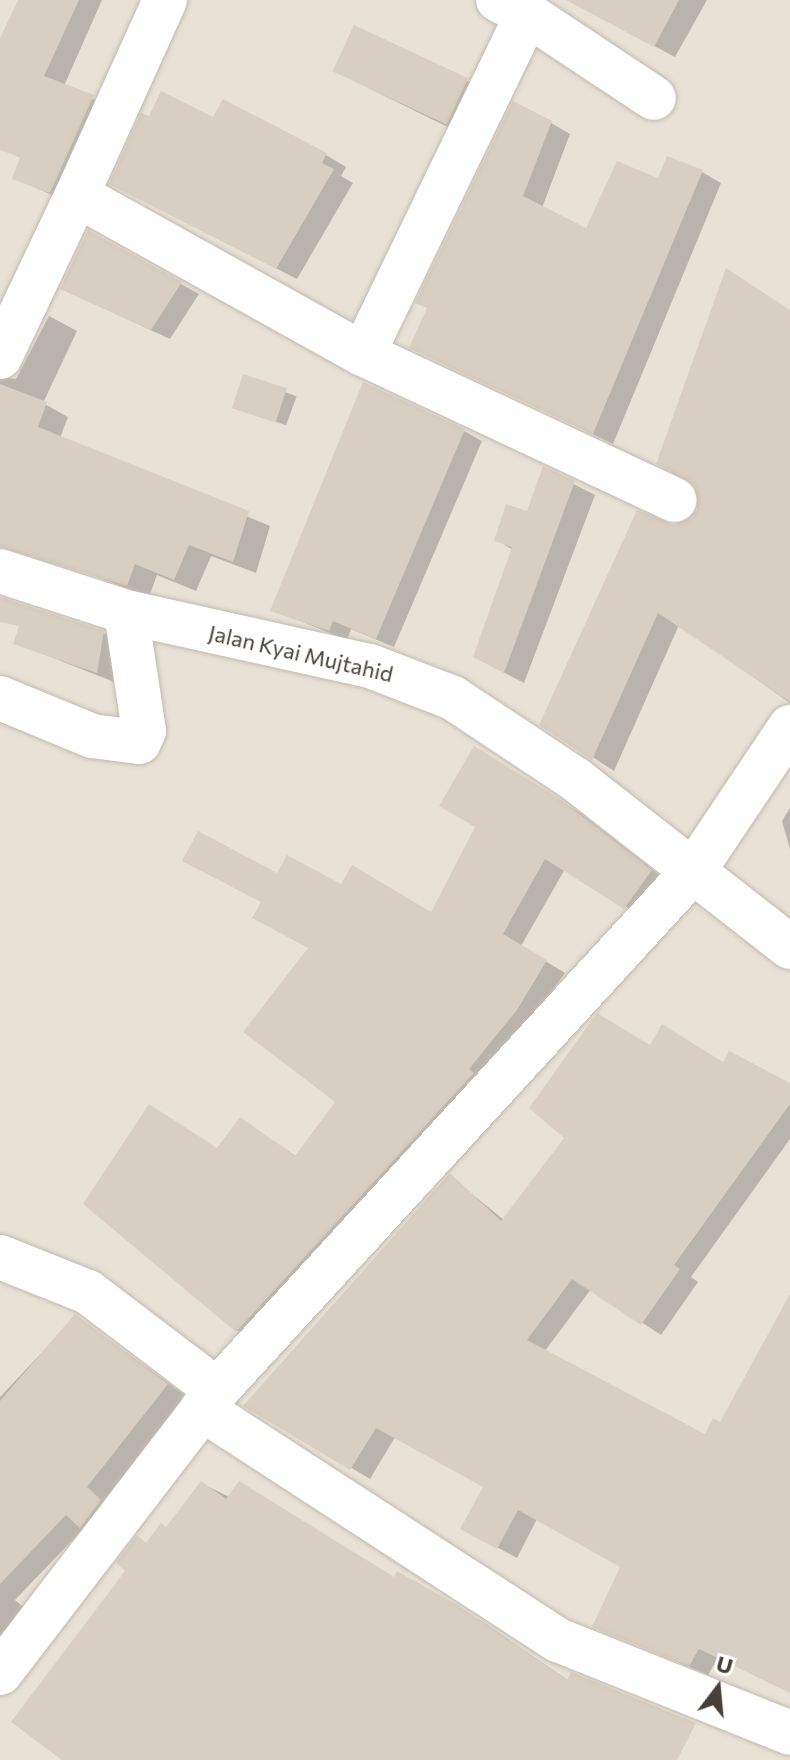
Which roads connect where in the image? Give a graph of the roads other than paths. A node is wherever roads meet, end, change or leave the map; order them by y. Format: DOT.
graph roads {
  1 [pos="165,0"];
  2 [pos="512,7"];
  3 [pos="654,98"];
  4 [pos="77,195"];
  5 [pos="363,354"];
  6 [pos="0,357"];
  7 [pos="674,500"];
  8 [pos="0,571"];
  9 [pos="128,628"];
  10 [pos="0,698"];
  11 [pos="790,727"];
  12 [pos="695,869"];
  13 [pos="790,947"];
  14 [pos="0,1257"];
  15 [pos="210,1400"];
  16 [pos="0,1673"];
  17 [pos="790,1733"];
  1 -- 4 [label="street"];
  2 -- 3 [label="street"];
  2 -- 5 [label="street"];
  4 -- 5 [label="street"];
  4 -- 6 [label="street"];
  5 -- 7 [label="street"];
  8 -- 9 [label="street, Jalan Kyai Mujtahid"];
  9 -- 10 [label="street"];
  9 -- 12 [label="street, Jalan Kyai Mujtahid"];
  11 -- 12 [label="street"];
  12 -- 13 [label="street, Jalan Kyai Mujtahid"];
  12 -- 15 [label="street"];
  14 -- 15 [label="street"];
  15 -- 16 [label="street"];
  15 -- 17 [label="street"];
}
